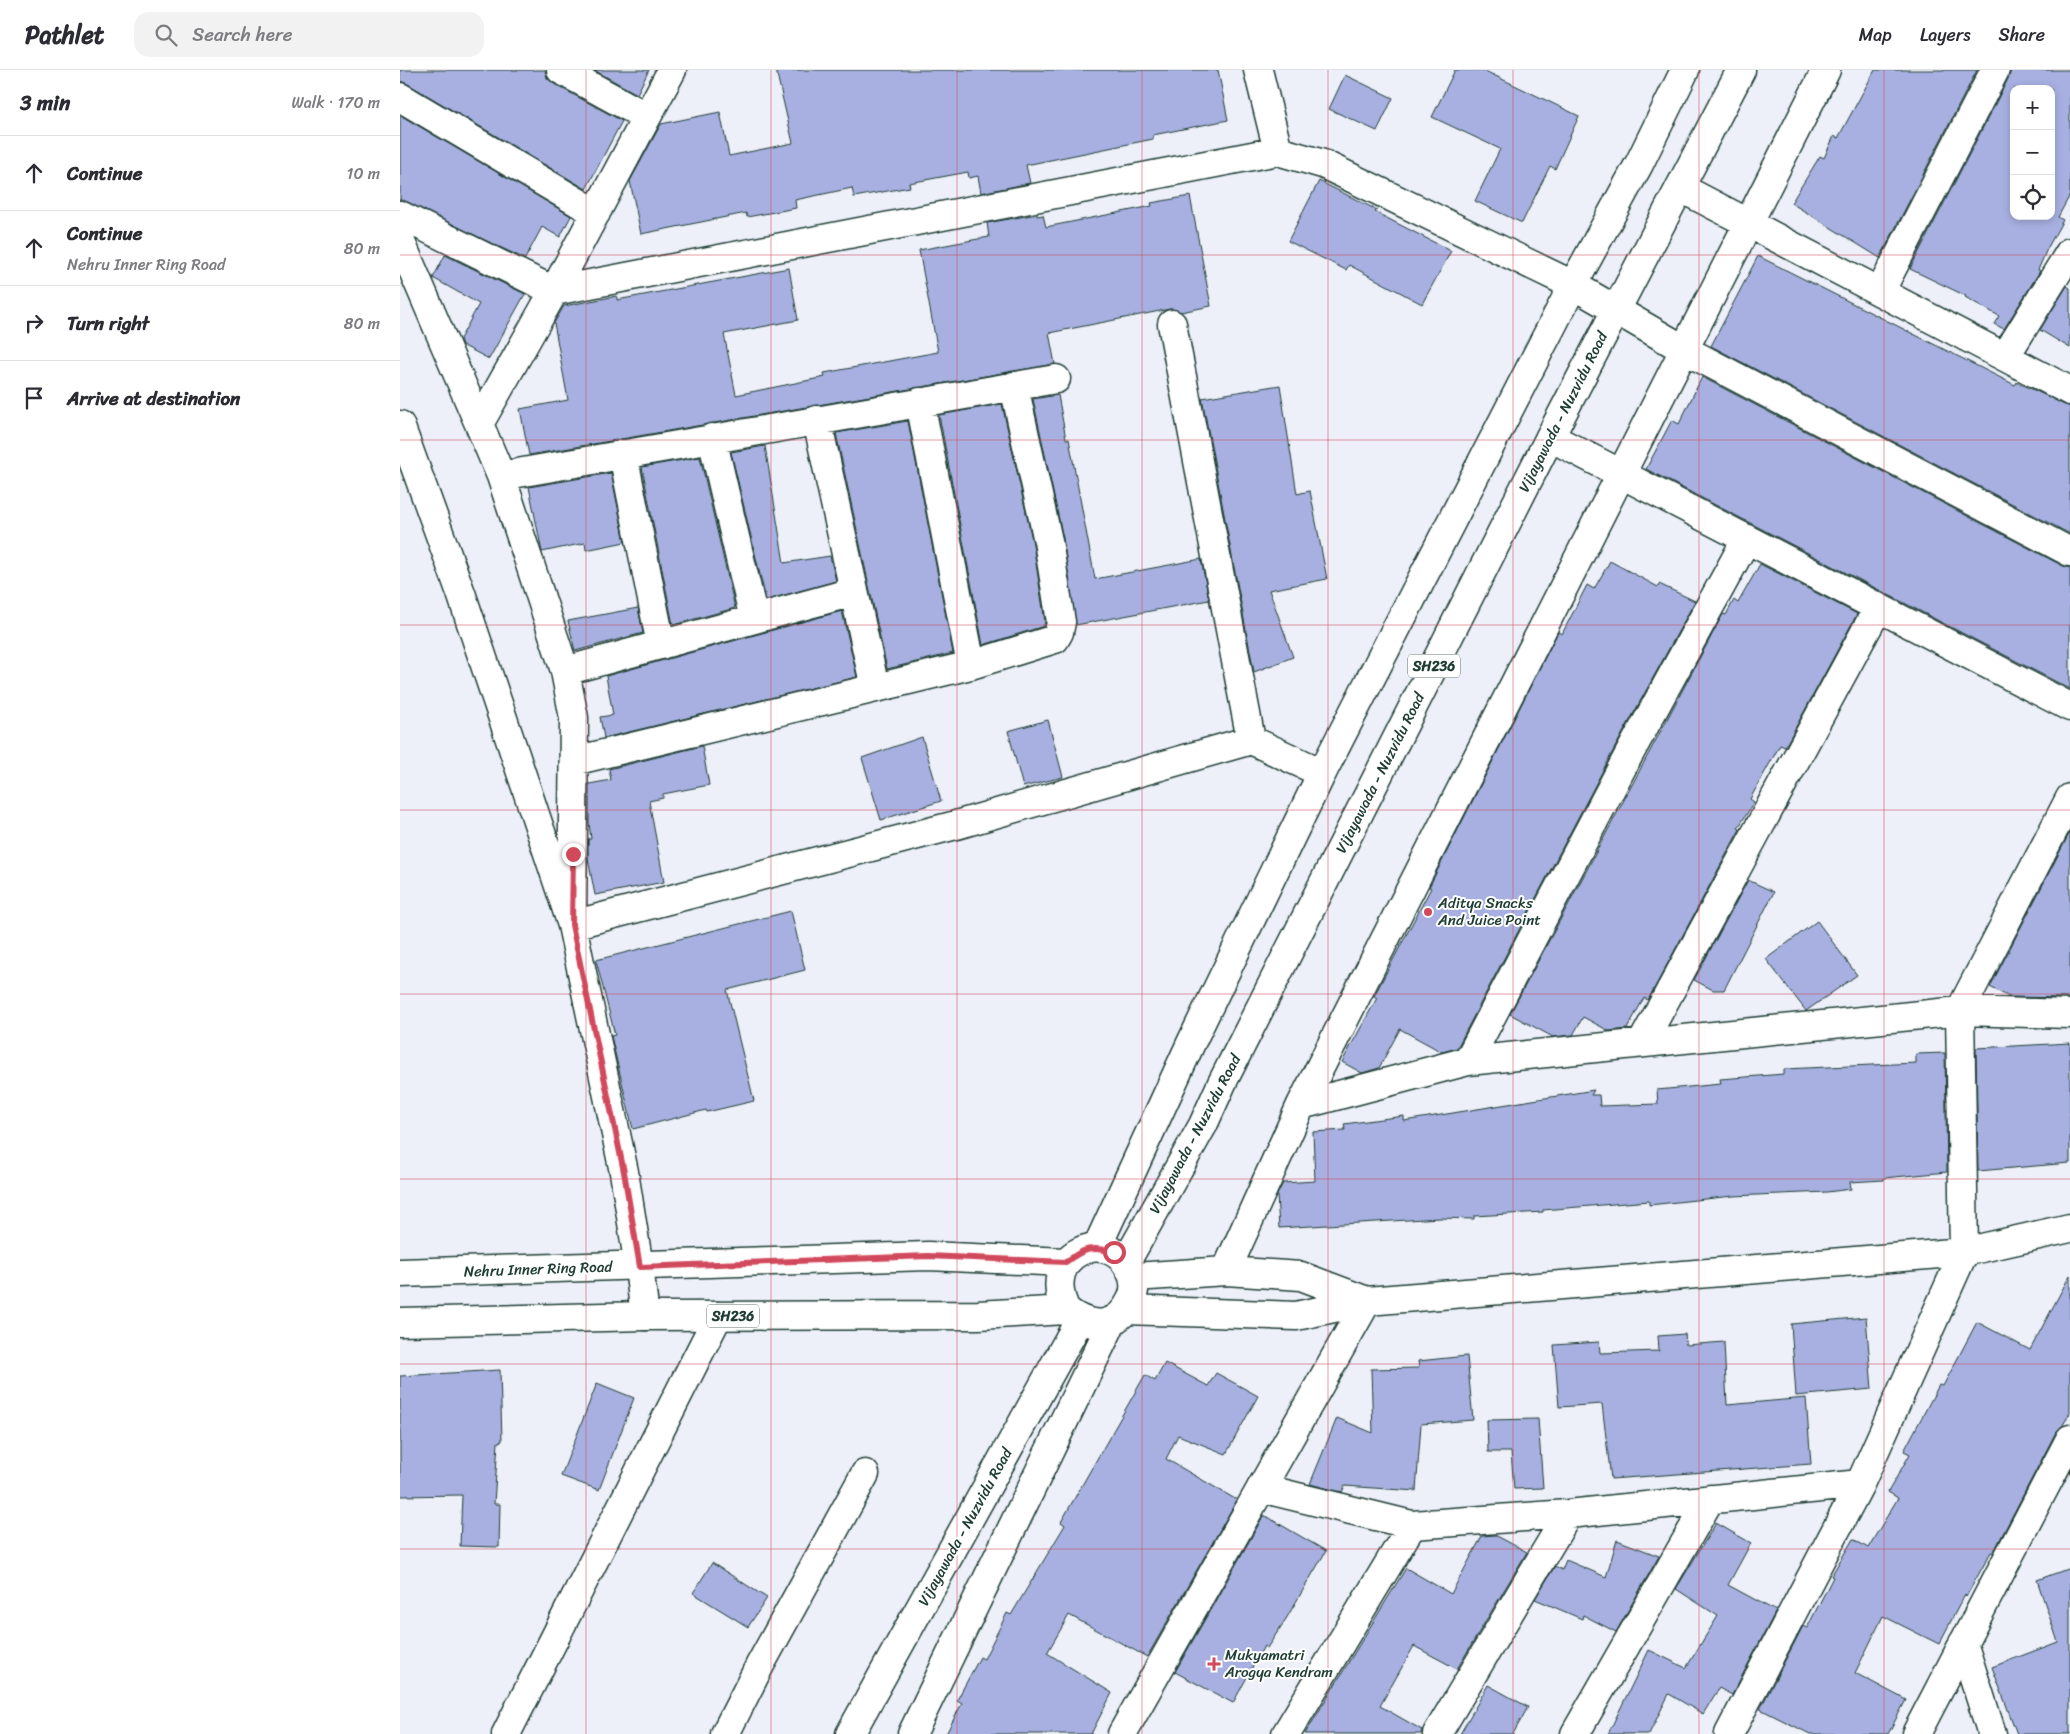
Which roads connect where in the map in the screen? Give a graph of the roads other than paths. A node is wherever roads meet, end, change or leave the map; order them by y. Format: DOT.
graph roads {
  1 [pos="561,70"];
  2 [pos="672,70"];
  3 [pos="1258,70"];
  4 [pos="1685,70"];
  5 [pos="1741,70"];
  6 [pos="1826,70"];
  7 [pos="1995,70"];
  8 [pos="400,97"];
  9 [pos="647,118"];
  10 [pos="1278,151"];
  11 [pos="1681,188"];
  12 [pos="596,213"];
  13 [pos="400,215"];
  14 [pos="1749,224"];
  15 [pos="400,240"];
  16 [pos="2070,252"];
  17 [pos="1573,285"];
  18 [pos="554,291"];
  19 [pos="1880,292"];
  20 [pos="1615,311"];
  21 [pos="1172,324"];
  22 [pos="1685,350"];
  23 [pos="2005,357"];
  24 [pos="1056,379"];
  25 [pos="1014,386"];
  26 [pos="2070,391"];
  27 [pos="920,402"];
  28 [pos="816,420"];
  29 [pos="479,424"];
  30 [pos="400,427"];
  31 [pos="1550,437"];
  32 [pos="712,438"];
  33 [pos="623,454"];
  34 [pos="1622,475"];
  35 [pos="501,476"];
  36 [pos="1746,540"];
  37 [pos="2070,552"];
  38 [pos="853,592"];
  39 [pos="1878,608"];
  40 [pos="754,620"];
  41 [pos="661,645"];
  42 [pos="971,665"];
  43 [pos="565,671"];
  44 [pos="875,688"];
  45 [pos="2070,707"];
  46 [pos="1251,740"];
  47 [pos="574,761"];
  48 [pos="1322,773"];
  49 [pos="2070,798"];
  50 [pos="572,925"];
  51 [pos="1960,1012"];
  52 [pos="2070,1014"];
  53 [pos="1642,1043"];
  54 [pos="1468,1061"];
  55 [pos="1301,1105"];
  56 [pos="2070,1228"];
  57 [pos="1097,1247"];
  58 [pos="1964,1252"];
  59 [pos="1066,1262"];
  60 [pos="640,1267"];
  61 [pos="1130,1270"];
  62 [pos="1226,1271"];
  63 [pos="400,1273"];
  64 [pos="1367,1301"];
  65 [pos="1073,1315"];
  66 [pos="1120,1315"];
  67 [pos="645,1316"];
  68 [pos="718,1316"];
  69 [pos="400,1322"];
  70 [pos="2070,1439"];
  71 [pos="865,1474"];
  72 [pos="1860,1484"];
  73 [pos="1261,1488"];
  74 [pos="1710,1499"];
  75 [pos="1568,1514"];
  76 [pos="1412,1525"];
  77 [pos="1963,1643"];
  78 [pos="506,1734"];
  79 [pos="725,1734"];
  80 [pos="850,1734"];
  81 [pos="912,1734"];
  82 [pos="1122,1734"];
  83 [pos="1286,1734"];
  84 [pos="1437,1734"];
  85 [pos="1575,1734"];
  86 [pos="1729,1734"];
  87 [pos="1916,1734"];
  88 [pos="1992,1734"];
  1 -- 9 [label="street"];
  2 -- 9 [label="street"];
  3 -- 10 [label="street"];
  4 -- 17 [label="street, SH236"];
  5 -- 11 [label="street, Vijayawada - Nuzvidu Road / SH236"];
  6 -- 14 [label="street"];
  7 -- 19 [label="street"];
  8 -- 12 [label="street"];
  9 -- 12 [label="street"];
  10 -- 17 [label="street"];
  10 -- 18 [label="street"];
  11 -- 14 [label="street"];
  11 -- 20 [label="street, Vijayawada - Nuzvidu Road / SH236"];
  12 -- 18 [label="street"];
  13 -- 18 [label="street"];
  14 -- 19 [label="street"];
  14 -- 22 [label="street"];
  15 -- 29 [label="street"];
  16 -- 23 [label="street"];
  17 -- 20 [label="street"];
  17 -- 48 [label="street, SH236"];
  18 -- 29 [label="street"];
  19 -- 23 [label="street"];
  20 -- 22 [label="street"];
  20 -- 31 [label="street, Vijayawada - Nuzvidu Road / SH236"];
  21 -- 46 [label="street"];
  22 -- 34 [label="street"];
  22 -- 37 [label="street"];
  23 -- 26 [label="street"];
  24 -- 25 [label="street"];
  25 -- 27 [label="street"];
  25 -- 42 [label="street"];
  27 -- 28 [label="street"];
  27 -- 42 [label="street"];
  28 -- 32 [label="street"];
  28 -- 38 [label="street"];
  29 -- 35 [label="street"];
  30 -- 50 [label="street"];
  31 -- 34 [label="street"];
  31 -- 61 [label="street, Vijayawada - Nuzvidu Road / SH236"];
  32 -- 33 [label="street"];
  32 -- 40 [label="street"];
  33 -- 35 [label="street"];
  33 -- 41 [label="street"];
  34 -- 36 [label="street"];
  34 -- 55 [label="street"];
  35 -- 43 [label="street"];
  36 -- 39 [label="street"];
  36 -- 54 [label="street"];
  38 -- 40 [label="street"];
  38 -- 44 [label="street"];
  39 -- 45 [label="street"];
  39 -- 53 [label="street"];
  40 -- 41 [label="street"];
  41 -- 43 [label="street"];
  42 -- 44 [label="street"];
  43 -- 47 [label="street"];
  44 -- 47 [label="street"];
  46 -- 48 [label="street"];
  46 -- 50 [label="street"];
  47 -- 50 [label="street"];
  48 -- 57 [label="street, SH236"];
  49 -- 51 [label="street"];
  50 -- 60 [label="street"];
  51 -- 52 [label="street"];
  51 -- 53 [label="street"];
  51 -- 58 [label="street"];
  53 -- 54 [label="street"];
  54 -- 55 [label="street"];
  55 -- 62 [label="street"];
  56 -- 58 [label="street"];
  57 -- 59 [label="street"];
  57 -- 61 [label="street"];
  58 -- 64 [label="street"];
  58 -- 72 [label="street"];
  59 -- 60 [label="street, Nehru Inner Ring Road"];
  59 -- 65 [label="street"];
  60 -- 63 [label="street, Nehru Inner Ring Road"];
  60 -- 67 [label="street"];
  61 -- 62 [label="street"];
  61 -- 66 [label="street, SH236"];
  62 -- 64 [label="street"];
  64 -- 66 [label="street"];
  64 -- 73 [label="street"];
  65 -- 66 [label="street, SH236"];
  65 -- 68 [label="street, SH236"];
  65 -- 80 [label="street, Vijayawada - Nuzvidu Road"];
  66 -- 81 [label="street, SH236"];
  67 -- 68 [label="street, SH236"];
  67 -- 69 [label="street, SH236"];
  68 -- 78 [label="street"];
  70 -- 77 [label="street"];
  71 -- 79 [label="street"];
  72 -- 74 [label="street"];
  72 -- 86 [label="street"];
  73 -- 76 [label="street"];
  73 -- 82 [label="street"];
  74 -- 75 [label="street"];
  74 -- 85 [label="street"];
  75 -- 76 [label="street"];
  75 -- 84 [label="street"];
  76 -- 83 [label="street"];
  77 -- 87 [label="street"];
  77 -- 88 [label="street"];
}
